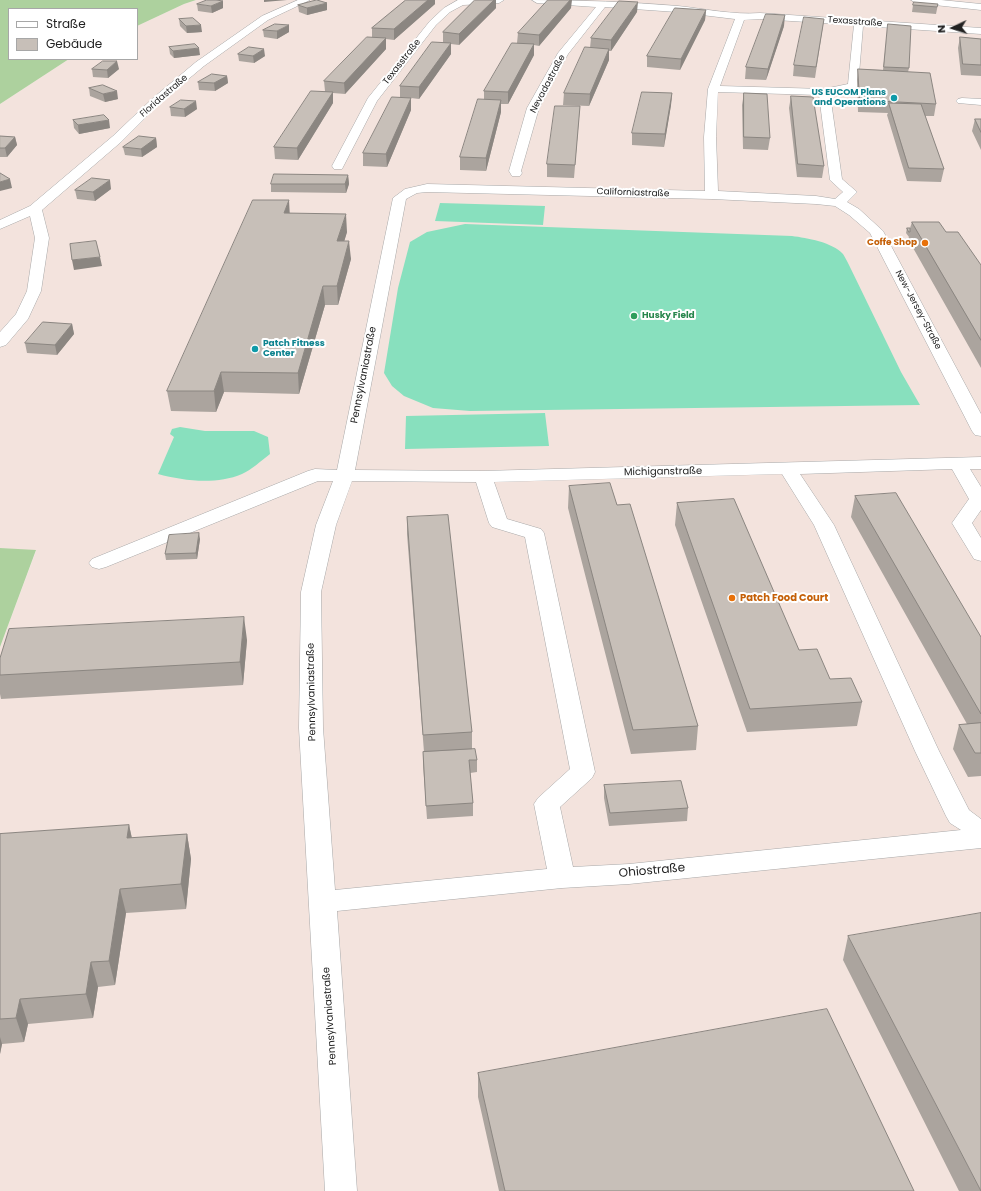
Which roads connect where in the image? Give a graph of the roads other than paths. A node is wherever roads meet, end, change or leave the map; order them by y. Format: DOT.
graph roads {
  1 [pos="305,0"];
  2 [pos="499,0"];
  3 [pos="537,0"];
  4 [pos="916,0"];
  5 [pos="602,4"];
  6 [pos="981,7"];
  7 [pos="740,17"];
  8 [pos="859,22"];
  9 [pos="981,31"];
  10 [pos="713,89"];
  11 [pos="824,92"];
  12 [pos="962,101"];
  13 [pos="981,102"];
  14 [pos="338,166"];
  15 [pos="516,173"];
  16 [pos="712,195"];
  17 [pos="398,202"];
  18 [pos="838,203"];
  19 [pos="35,209"];
  20 [pos="0,225"];
  21 [pos="0,342"];
  22 [pos="981,431"];
  23 [pos="957,463"];
  24 [pos="981,463"];
  25 [pos="788,470"];
  26 [pos="345,475"];
  27 [pos="483,477"];
  28 [pos="980,499"];
  29 [pos="981,555"];
  30 [pos="99,563"];
  31 [pos="981,832"];
  32 [pos="981,838"];
  33 [pos="562,878"];
  34 [pos="322,902"];
  35 [pos="341,1191"];
  1 -- 19 [label="street, Floridastraße"];
  2 -- 14 [label="street, Texasstraße"];
  3 -- 5 [label="street, Texasstraße"];
  4 -- 6 [label="street"];
  5 -- 7 [label="street, Texasstraße"];
  5 -- 15 [label="street, Nevadastraße"];
  7 -- 8 [label="street, Texasstraße"];
  7 -- 10 [label="street"];
  8 -- 9 [label="street, Texasstraße"];
  8 -- 11 [label="street"];
  10 -- 11 [label="street"];
  10 -- 16 [label="street"];
  11 -- 18 [label="street"];
  12 -- 13 [label="street"];
  16 -- 17 [label="street, Californiastraße"];
  16 -- 18 [label="street, Californiastraße"];
  17 -- 26 [label="street, Pennsylvaniastraße"];
  18 -- 22 [label="street, New-Jersey-Straße"];
  19 -- 20 [label="street, Floridastraße"];
  19 -- 21 [label="street"];
  23 -- 24 [label="street, Michiganstraße"];
  23 -- 25 [label="street, Michiganstraße"];
  23 -- 28 [label="street"];
  25 -- 27 [label="street, Michiganstraße"];
  25 -- 31 [label="street"];
  26 -- 27 [label="street, Michiganstraße"];
  26 -- 30 [label="street, Michiganstraße"];
  26 -- 34 [label="street, Pennsylvaniastraße"];
  27 -- 33 [label="street"];
  28 -- 29 [label="street"];
  32 -- 33 [label="street, Ohiostraße"];
  33 -- 34 [label="street, Ohiostraße"];
  34 -- 35 [label="street, Pennsylvaniastraße"];
}
